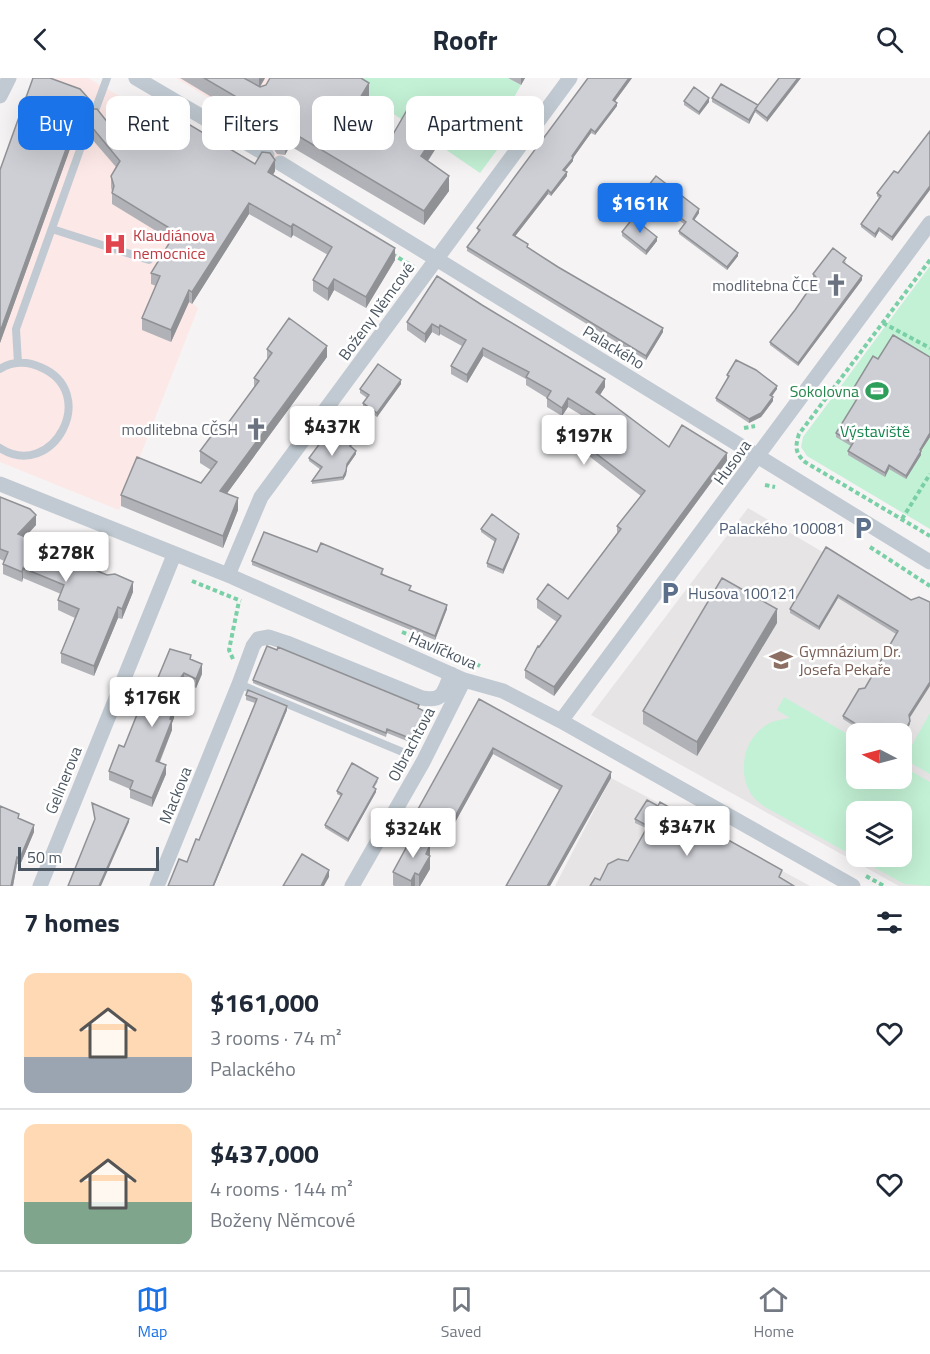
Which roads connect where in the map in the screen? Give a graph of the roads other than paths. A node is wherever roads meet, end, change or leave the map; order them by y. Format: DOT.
graph roads {
  1 [pos="9,78"];
  2 [pos="107,78"];
  3 [pos="136,78"];
  4 [pos="570,78"];
  5 [pos="0,96"];
  6 [pos="94,113"];
  7 [pos="80,150"];
  8 [pos="930,223"];
  9 [pos="52,229"];
  10 [pos="149,260"];
  11 [pos="436,260"];
  12 [pos="18,363"];
  13 [pos="0,369"];
  14 [pos="0,448"];
  15 [pos="758,456"];
  16 [pos="0,484"];
  17 [pos="174,555"];
  18 [pos="930,562"];
  19 [pos="228,575"];
  20 [pos="458,677"];
  21 [pos="239,684"];
  22 [pos="561,721"];
  23 [pos="405,753"];
  24 [pos="40,886"];
  25 [pos="157,886"];
  26 [pos="352,886"];
  27 [pos="853,886"];
  1 -- 5 [label="street"];
  2 -- 6 [label="lane"];
  3 -- 11 [label="street, Palackého"];
  4 -- 11 [label="street, Boženy Němcové"];
  7 -- 9 [label="lane"];
  8 -- 15 [label="street, Husova"];
  9 -- 10 [label="lane"];
  9 -- 12 [label="lane"];
  11 -- 15 [label="street, Palackého"];
  11 -- 19 [label="street, Boženy Němcové"];
  12 -- 13 [label="lane"];
  12 -- 14 [label="lane"];
  15 -- 18 [label="street, Palackého"];
  15 -- 22 [label="street, Husova"];
  16 -- 17 [label="street, Havlíčkova"];
  17 -- 19 [label="street, Havlíčkova"];
  17 -- 24 [label="street, Gellnerova"];
  19 -- 20 [label="street, Havlíčkova"];
  20 -- 21 [label="street, Mackova"];
  20 -- 22 [label="street, Havlíčkova"];
  20 -- 26 [label="street, Olbrachtova"];
  21 -- 23 [label="lane"];
  21 -- 25 [label="street, Mackova"];
  22 -- 27 [label="street, Havlíčkova"];
}
